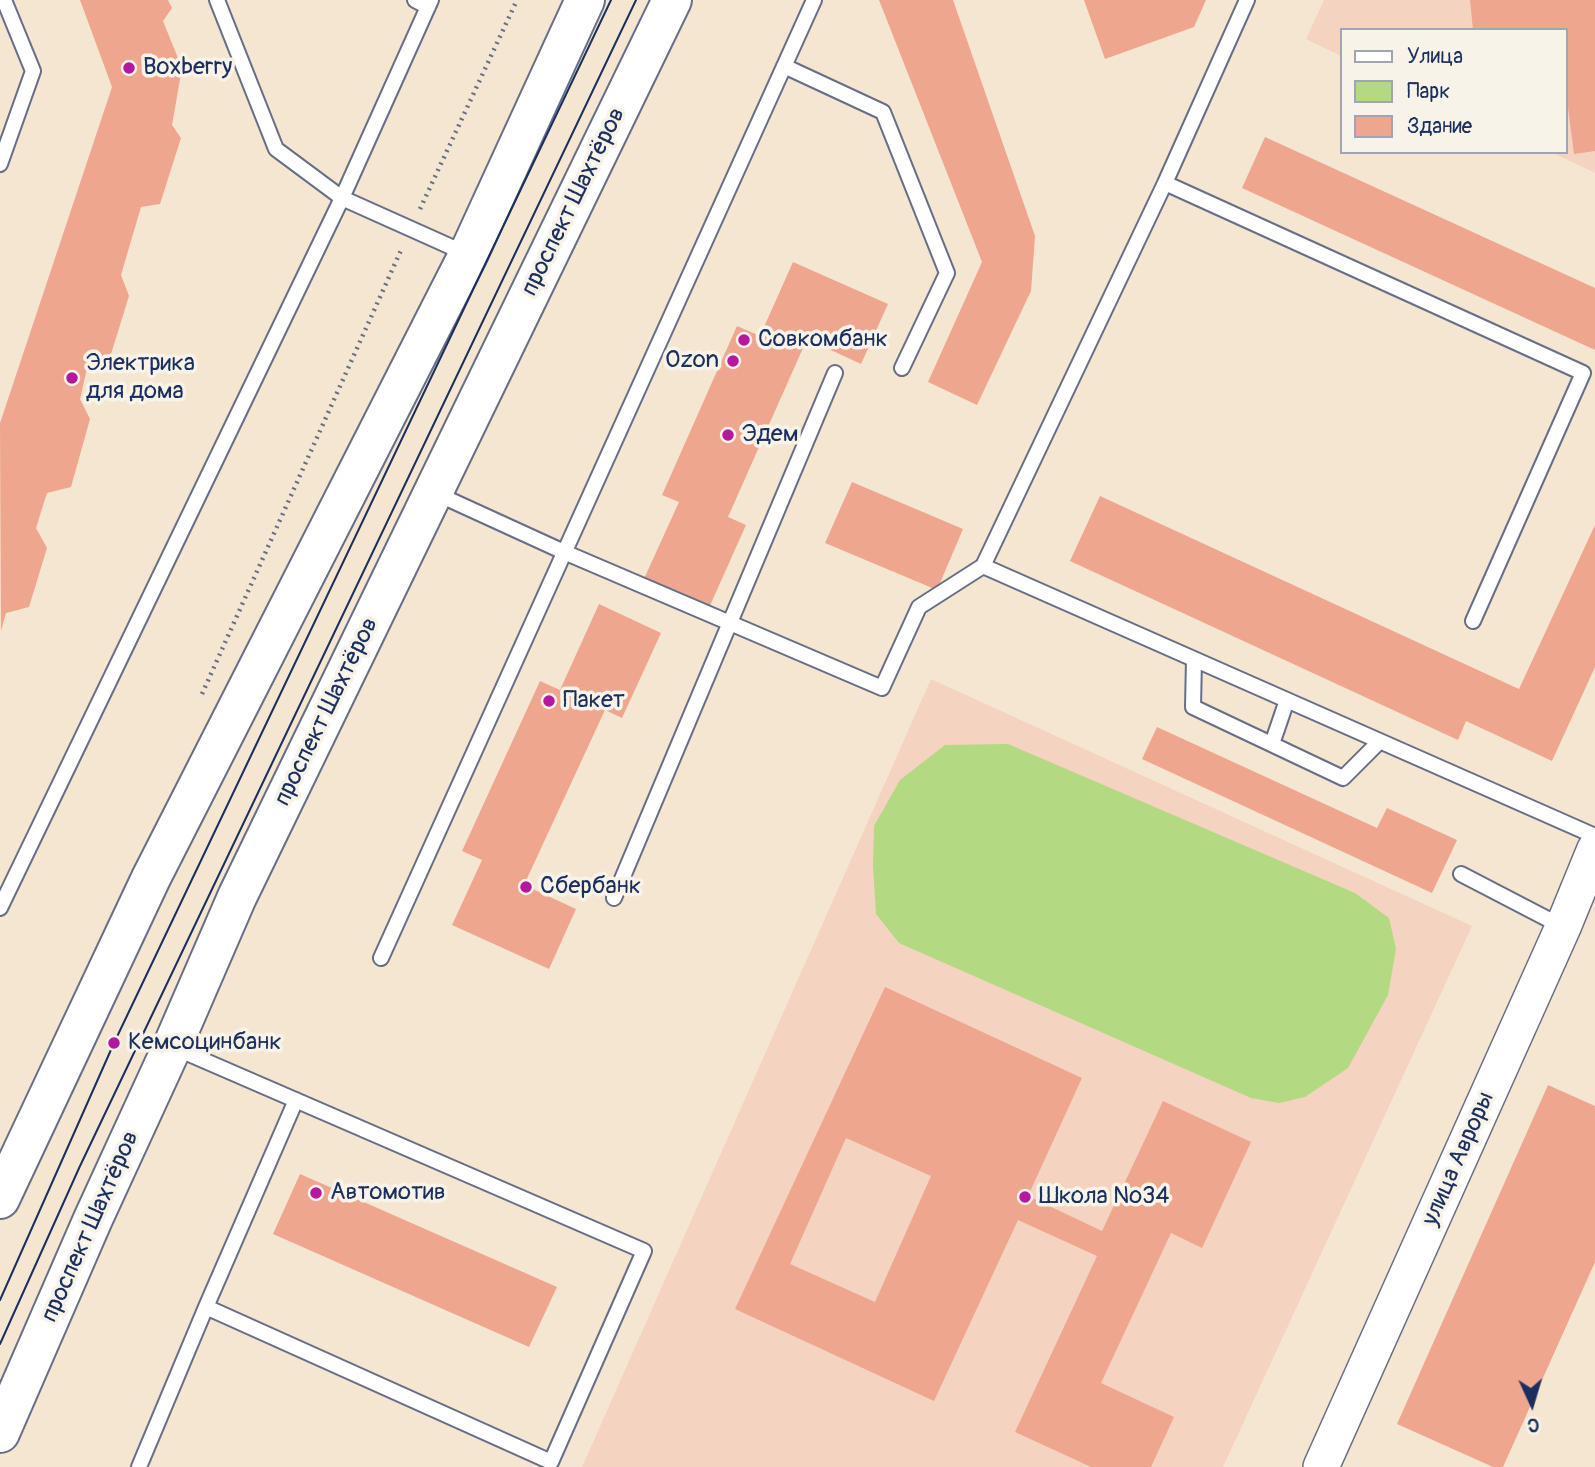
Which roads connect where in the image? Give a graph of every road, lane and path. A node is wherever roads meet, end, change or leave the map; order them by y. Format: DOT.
graph roads {
  1 [pos="4,0"];
  2 [pos="217,0"];
  3 [pos="517,0"];
  4 [pos="585,0"];
  5 [pos="672,0"];
  6 [pos="814,0"];
  7 [pos="1247,0"];
  8 [pos="425,2"];
  9 [pos="784,66"];
  10 [pos="0,164"];
  11 [pos="1165,183"];
  12 [pos="342,198"];
  13 [pos="411,229"];
  14 [pos="468,255"];
  15 [pos="902,368"];
  16 [pos="835,373"];
  17 [pos="1589,376"];
  18 [pos="433,492"];
  19 [pos="564,552"];
  20 [pos="983,566"];
  21 [pos="1473,621"];
  22 [pos="730,623"];
  23 [pos="1194,659"];
  24 [pos="200,699"];
  25 [pos="1287,700"];
  26 [pos="1380,741"];
  27 [pos="1272,744"];
  28 [pos="1595,836"];
  29 [pos="1595,849"];
  30 [pos="1461,874"];
  31 [pos="614,898"];
  32 [pos="0,908"];
  33 [pos="1563,928"];
  34 [pos="381,958"];
  35 [pos="172,1047"];
  36 [pos="296,1100"];
  37 [pos="2,1191"];
  38 [pos="206,1307"];
  39 [pos="0,1433"];
  40 [pos="552,1465"];
  41 [pos="139,1467"];
  42 [pos="1321,1467"];
  1 -- 10 [label="lane"];
  2 -- 12 [label="lane"];
  3 -- 13 [label="path"];
  4 -- 14 [label="main road"];
  5 -- 18 [label="main road, проспект Шахтёров"];
  6 -- 9 [label="lane"];
  7 -- 11 [label="lane"];
  8 -- 12 [label="lane"];
  9 -- 15 [label="lane"];
  9 -- 19 [label="lane"];
  11 -- 17 [label="lane"];
  11 -- 20 [label="lane"];
  12 -- 13 [label="lane"];
  12 -- 32 [label="lane"];
  13 -- 14 [label="lane"];
  13 -- 24 [label="path"];
  14 -- 37 [label="main road"];
  16 -- 22 [label="lane"];
  17 -- 21 [label="lane"];
  18 -- 19 [label="lane"];
  18 -- 35 [label="main road, проспект Шахтёров"];
  19 -- 22 [label="lane"];
  19 -- 34 [label="lane"];
  20 -- 22 [label="lane"];
  20 -- 23 [label="lane"];
  22 -- 31 [label="lane"];
  23 -- 25 [label="lane"];
  23 -- 27 [label="lane"];
  25 -- 26 [label="lane"];
  25 -- 27 [label="lane"];
  26 -- 27 [label="lane"];
  26 -- 28 [label="lane"];
  29 -- 33 [label="street, улица Авроры"];
  30 -- 33 [label="lane"];
  33 -- 42 [label="street, улица Авроры"];
  35 -- 36 [label="lane"];
  35 -- 39 [label="main road, проспект Шахтёров"];
  36 -- 38 [label="lane"];
  36 -- 40 [label="lane"];
  38 -- 40 [label="lane"];
  38 -- 41 [label="lane"];
}
